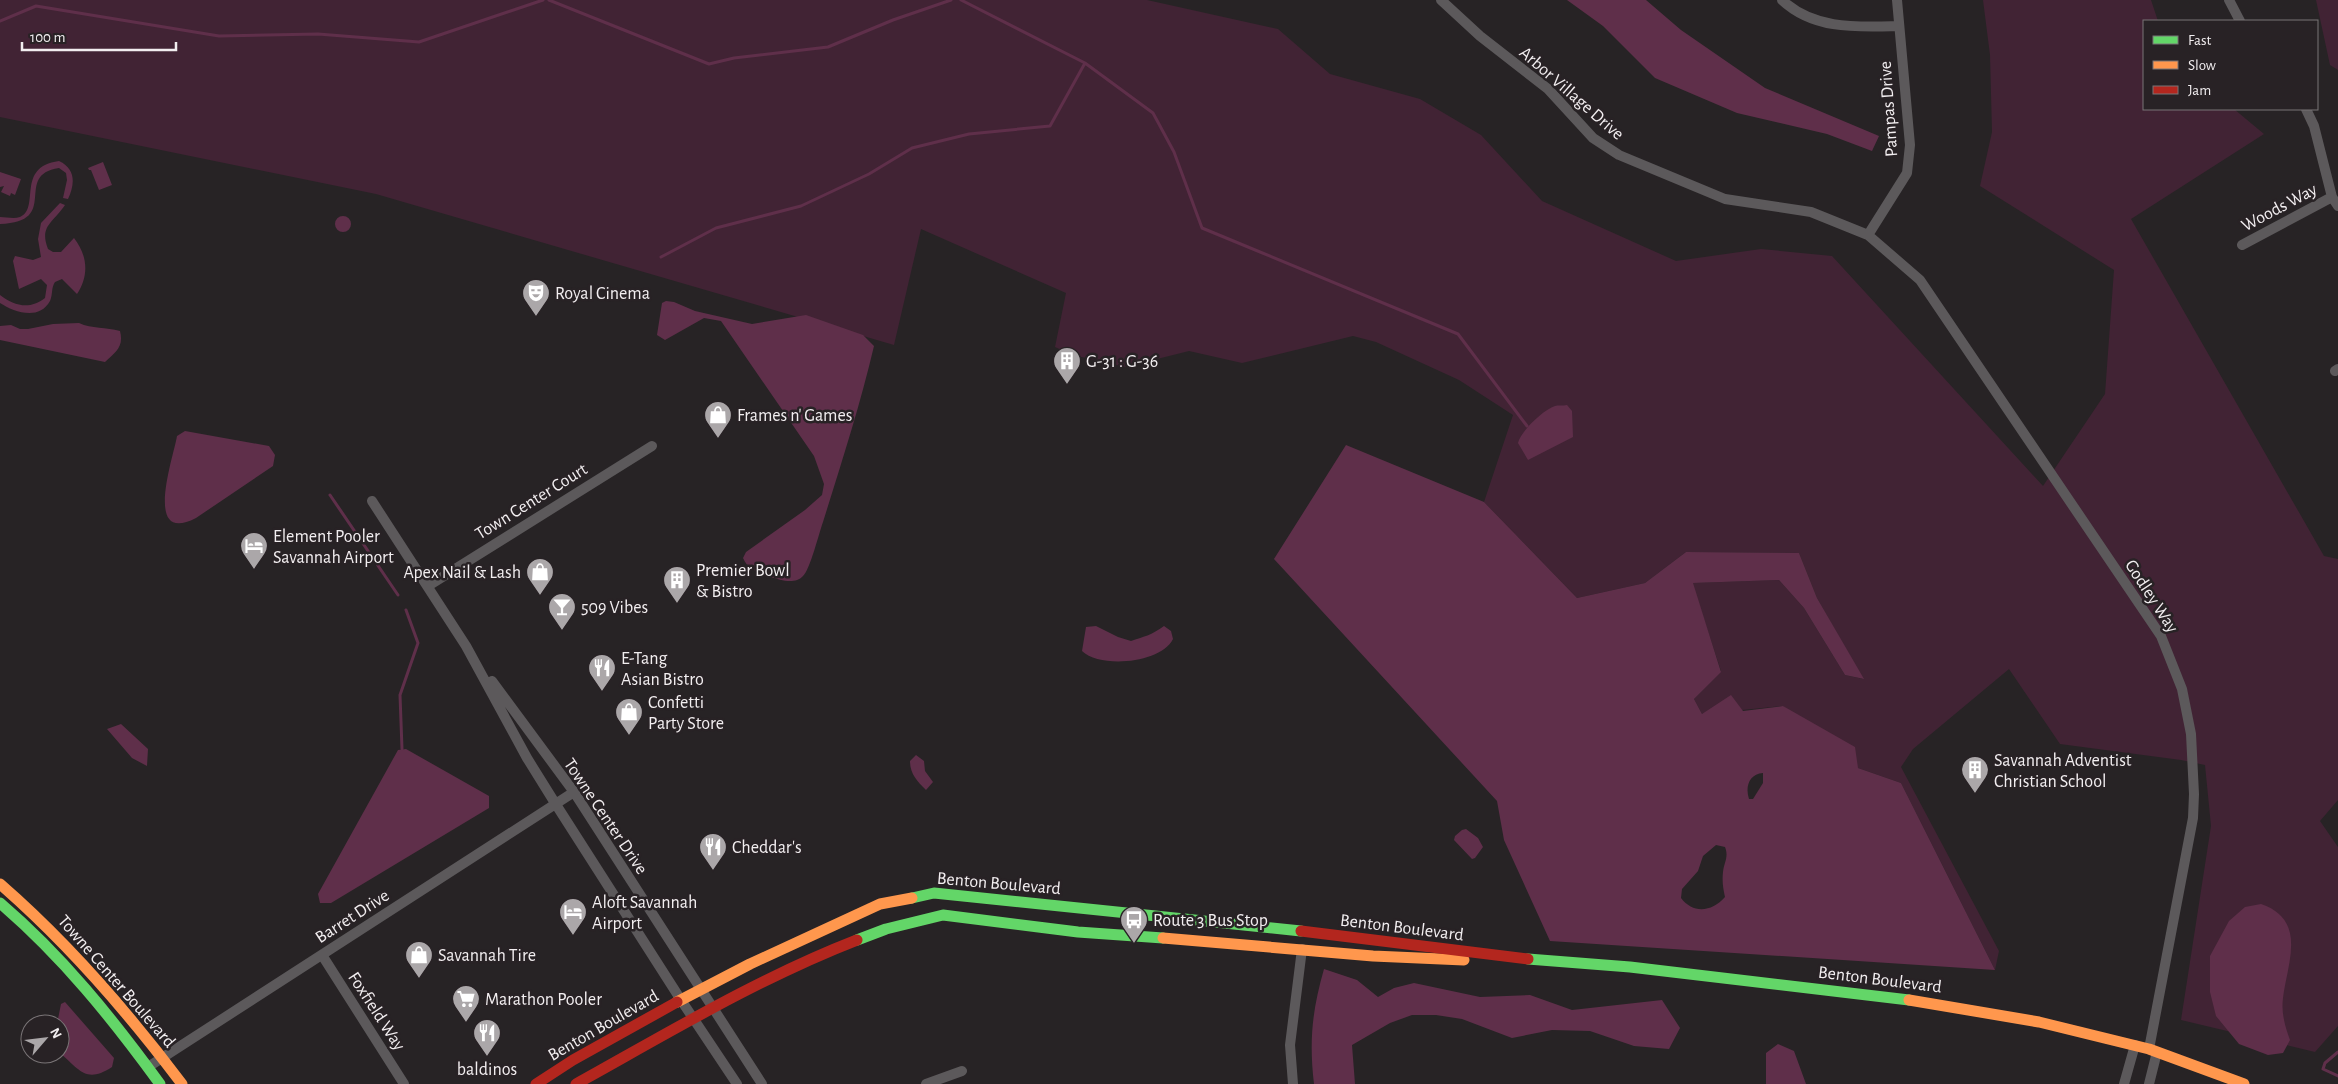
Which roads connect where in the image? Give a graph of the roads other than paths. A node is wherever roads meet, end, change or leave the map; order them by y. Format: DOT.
graph roads {
  1 [pos="1441,0"];
  2 [pos="1782,0"];
  3 [pos="1897,0"];
  4 [pos="2229,0"];
  5 [pos="2239,20"];
  6 [pos="1898,26"];
  7 [pos="2306,110"];
  8 [pos="2332,197"];
  9 [pos="2338,206"];
  10 [pos="1868,235"];
  11 [pos="2242,245"];
  12 [pos="652,446"];
  13 [pos="372,501"];
  14 [pos="428,586"];
  15 [pos="466,646"];
  16 [pos="574,792"];
  17 [pos="554,803"];
  18 [pos="0,884"];
  19 [pos="0,903"];
  20 [pos="1302,949"];
  21 [pos="322,955"];
  22 [pos="1502,957"];
  23 [pos="700,989"];
  24 [pos="681,1000"];
  25 [pos="712,1008"];
  26 [pos="693,1018"];
  27 [pos="2135,1045"];
  28 [pos="2153,1050"];
  29 [pos="162,1058"];
  30 [pos="148,1067"];
  31 [pos="962,1071"];
  32 [pos="160,1084"];
  33 [pos="182,1084"];
  34 [pos="404,1084"];
  35 [pos="536,1084"];
  36 [pos="576,1084"];
  37 [pos="737,1084"];
  38 [pos="762,1084"];
  39 [pos="926,1084"];
  40 [pos="1292,1084"];
  41 [pos="2124,1084"];
  42 [pos="2149,1084"];
  43 [pos="2244,1084"];
  1 -- 10 [label="street, Arbor Village Drive"];
  2 -- 6 [label="street"];
  3 -- 6 [label="street, Pampas Drive"];
  4 -- 5 [label="street"];
  6 -- 10 [label="street, Pampas Drive"];
  7 -- 8 [label="street"];
  8 -- 9 [label="street"];
  8 -- 11 [label="street, Woods Way"];
  10 -- 28 [label="street, Godley Way"];
  12 -- 14 [label="street, Town Center Court"];
  13 -- 14 [label="street, Towne Center Drive"];
  14 -- 15 [label="street, Towne Center Drive"];
  15 -- 16 [label="street, Towne Center Drive"];
  15 -- 17 [label="street, Towne Center Drive"];
  16 -- 17 [label="street, Barret Drive"];
  16 -- 23 [label="street, Towne Center Drive"];
  17 -- 21 [label="street, Barret Drive"];
  17 -- 24 [label="street, Towne Center Drive"];
  18 -- 29 [label="street, Towne Center Boulevard"];
  19 -- 30 [label="street, Towne Center Boulevard"];
  20 -- 22 [label="street, Benton Boulevard"];
  20 -- 25 [label="street, Benton Boulevard"];
  20 -- 40 [label="street"];
  21 -- 29 [label="street, Barret Drive"];
  21 -- 34 [label="street, Foxfield Way"];
  22 -- 23 [label="street, Benton Boulevard"];
  22 -- 27 [label="street, Benton Boulevard"];
  23 -- 24 [label="street, Benton Boulevard"];
  23 -- 25 [label="street, Towne Center Drive"];
  24 -- 26 [label="street, Towne Center Drive"];
  24 -- 35 [label="street, Benton Boulevard"];
  25 -- 26 [label="street, Benton Boulevard"];
  25 -- 38 [label="street, Towne Center Drive"];
  26 -- 36 [label="street, Benton Boulevard"];
  26 -- 37 [label="street, Towne Center Drive"];
  27 -- 28 [label="street, Benton Boulevard"];
  27 -- 41 [label="street"];
  28 -- 42 [label="street, Godley Way"];
  28 -- 43 [label="street, Benton Boulevard"];
  29 -- 30 [label="street, Barret Drive"];
  29 -- 33 [label="street, Towne Center Boulevard"];
  30 -- 32 [label="street, Towne Center Boulevard"];
  31 -- 39 [label="street"];
}
